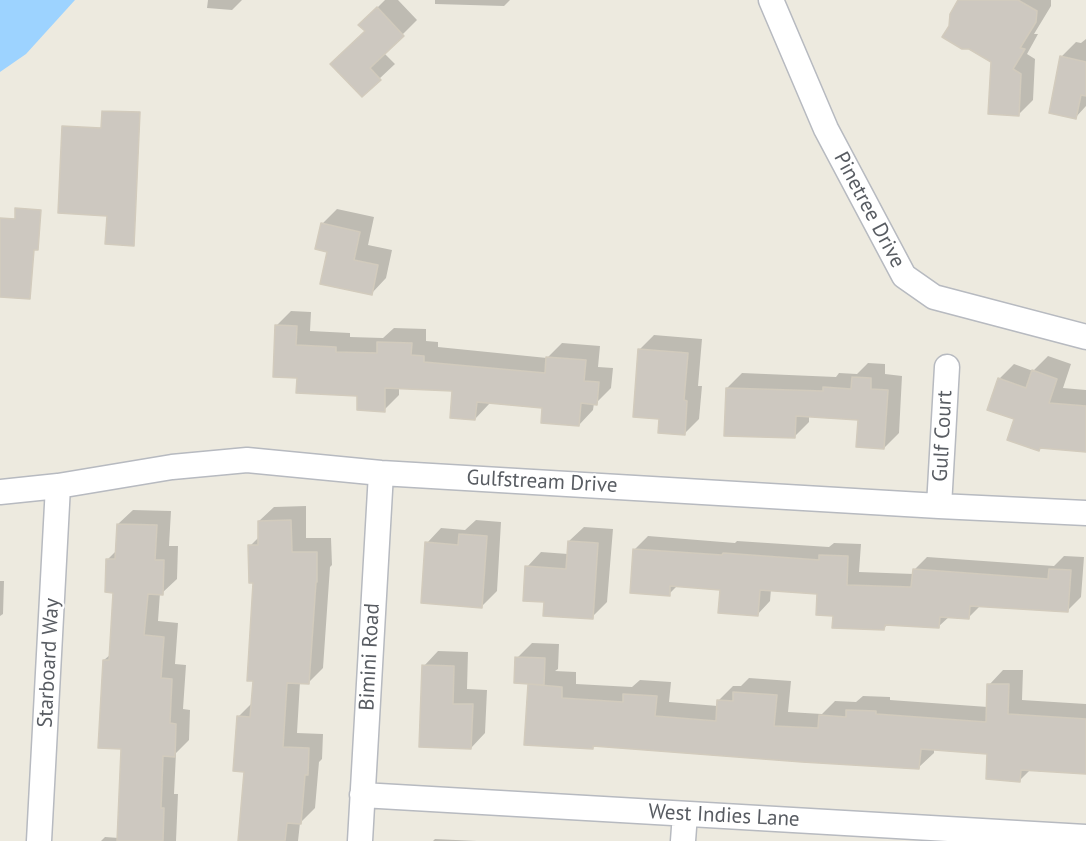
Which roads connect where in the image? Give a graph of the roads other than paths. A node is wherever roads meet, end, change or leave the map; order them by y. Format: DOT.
graph roads {
  1 [pos="771,0"];
  2 [pos="1086,337"];
  3 [pos="947,367"];
  4 [pos="381,472"];
  5 [pos="58,486"];
  6 [pos="0,492"];
  7 [pos="939,506"];
  8 [pos="1086,513"];
  9 [pos="362,795"];
  10 [pos="685,814"];
  11 [pos="1086,837"];
  12 [pos="39,841"];
  13 [pos="360,841"];
  14 [pos="683,841"];
  1 -- 2 [label="street, Pinetree Drive"];
  3 -- 7 [label="street, Gulf Court"];
  4 -- 5 [label="street, Gulfstream Drive"];
  4 -- 7 [label="street, Gulfstream Drive"];
  4 -- 9 [label="street, Bimini Road"];
  5 -- 6 [label="street, Gulfstream Drive"];
  5 -- 12 [label="street, Starboard Way"];
  7 -- 8 [label="street, Gulfstream Drive"];
  9 -- 10 [label="street, West Indies Lane"];
  9 -- 13 [label="street, Bimini Road"];
  10 -- 11 [label="street, West Indies Lane"];
  10 -- 14 [label="street"];
}
